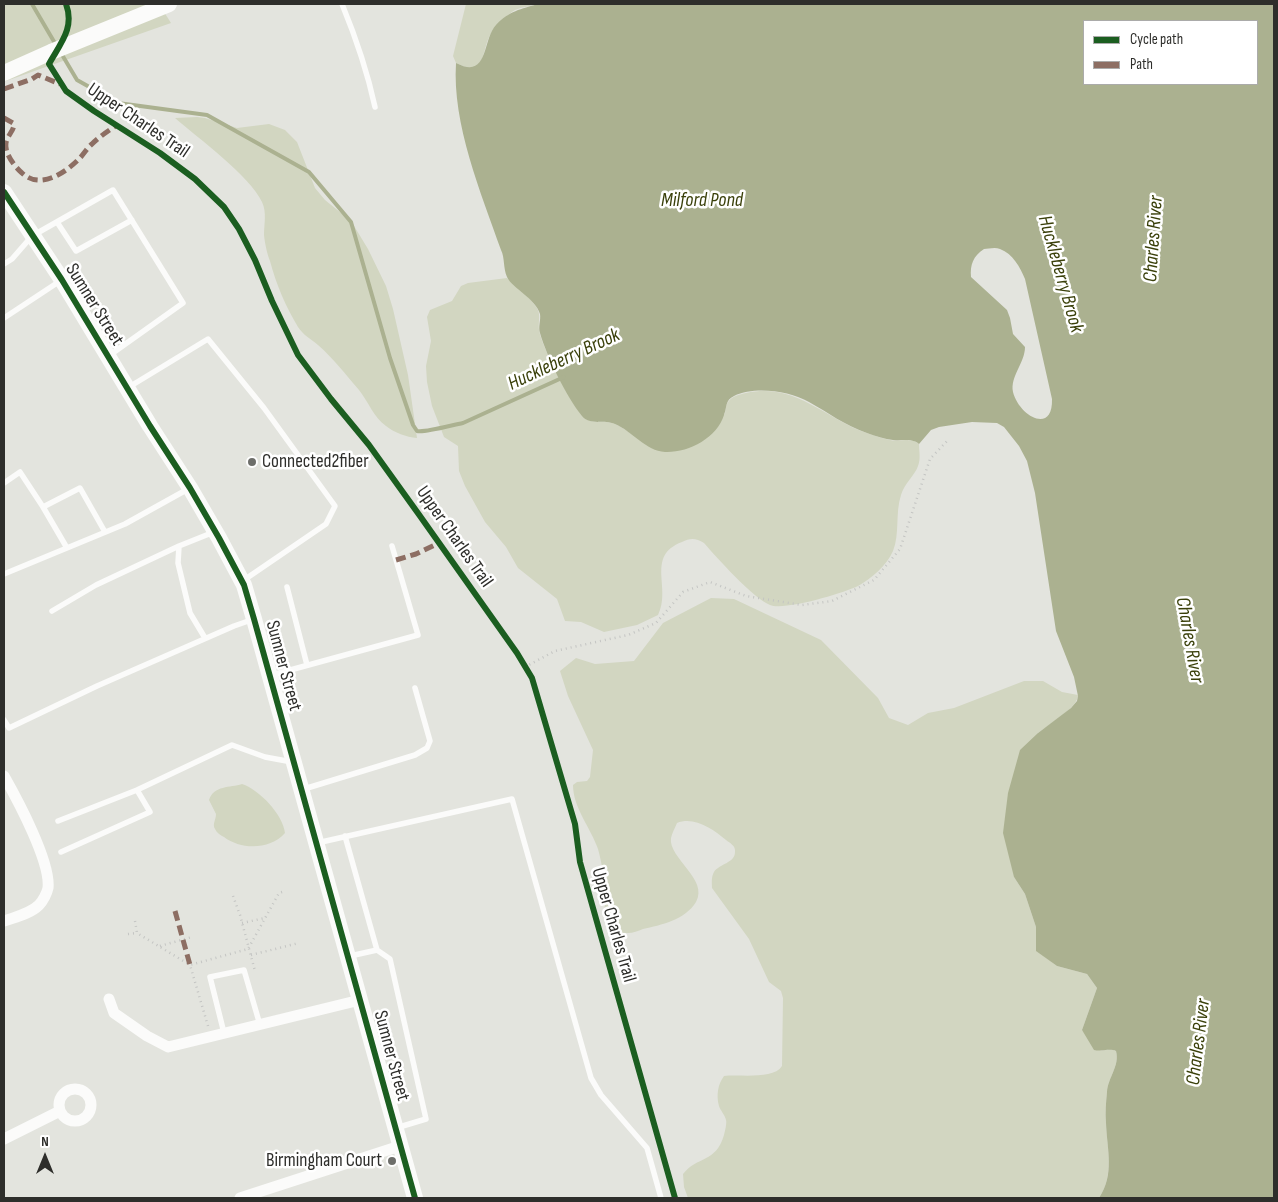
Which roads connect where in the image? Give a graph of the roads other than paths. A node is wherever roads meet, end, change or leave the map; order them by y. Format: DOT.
graph roads {
  1 [pos="169,4"];
  2 [pos="342,4"];
  3 [pos="4,73"];
  4 [pos="375,107"];
  5 [pos="4,192"];
  6 [pos="132,220"];
  7 [pos="57,222"];
  8 [pos="32,236"];
  9 [pos="4,264"];
  10 [pos="62,280"];
  11 [pos="4,318"];
  12 [pos="108,356"];
  13 [pos="128,388"];
  14 [pos="4,483"];
  15 [pos="190,488"];
  16 [pos="43,507"];
  17 [pos="105,532"];
  18 [pos="215,532"];
  19 [pos="179,546"];
  20 [pos="392,546"];
  21 [pos="67,548"];
  22 [pos="4,574"];
  23 [pos="242,582"];
  24 [pos="287,588"];
  25 [pos="52,611"];
  26 [pos="254,619"];
  27 [pos="205,638"];
  28 [pos="307,665"];
  29 [pos="270,675"];
  30 [pos="414,688"];
  31 [pos="4,720"];
  32 [pos="294,762"];
  33 [pos="4,776"];
  34 [pos="302,789"];
  35 [pos="137,790"];
  36 [pos="58,821"];
  37 [pos="344,836"];
  38 [pos="316,843"];
  39 [pos="60,852"];
  40 [pos="4,921"];
  41 [pos="377,950"];
  42 [pos="348,957"];
  43 [pos="109,999"];
  44 [pos="360,1000"];
  45 [pos="260,1025"];
  46 [pos="224,1033"];
  47 [pos="60,1112"];
  48 [pos="395,1129"];
  49 [pos="4,1139"];
  50 [pos="400,1146"];
  51 [pos="240,1198"];
  52 [pos="415,1198"];
  53 [pos="661,1198"];
  1 -- 3 [label="street"];
  2 -- 4 [label="lane"];
  5 -- 8 [label="street, Sumner Street"];
  6 -- 7 [label="lane"];
  6 -- 7 [label="lane"];
  6 -- 12 [label="lane"];
  7 -- 8 [label="lane"];
  8 -- 9 [label="lane"];
  8 -- 10 [label="street, Sumner Street"];
  10 -- 11 [label="lane"];
  10 -- 12 [label="street, Sumner Street"];
  12 -- 13 [label="street, Sumner Street"];
  13 -- 15 [label="street, Sumner Street"];
  13 -- 23 [label="lane"];
  14 -- 16 [label="lane"];
  15 -- 17 [label="lane"];
  15 -- 18 [label="street, Sumner Street"];
  16 -- 17 [label="lane"];
  16 -- 21 [label="lane"];
  17 -- 21 [label="lane"];
  18 -- 19 [label="lane"];
  18 -- 23 [label="street, Sumner Street"];
  19 -- 25 [label="lane"];
  19 -- 27 [label="lane"];
  20 -- 28 [label="lane"];
  21 -- 22 [label="lane"];
  23 -- 26 [label="street, Sumner Street"];
  24 -- 28 [label="lane"];
  26 -- 27 [label="lane"];
  26 -- 29 [label="street, Sumner Street"];
  27 -- 31 [label="lane"];
  28 -- 29 [label="lane"];
  29 -- 32 [label="street, Sumner Street"];
  30 -- 34 [label="lane"];
  32 -- 34 [label="street, Sumner Street"];
  32 -- 35 [label="lane"];
  33 -- 40 [label="street"];
  34 -- 38 [label="street, Sumner Street"];
  35 -- 36 [label="lane"];
  35 -- 39 [label="lane"];
  37 -- 38 [label="lane"];
  37 -- 41 [label="lane"];
  37 -- 53 [label="lane"];
  38 -- 42 [label="street, Sumner Street"];
  41 -- 42 [label="lane"];
  41 -- 48 [label="lane"];
  42 -- 44 [label="street, Sumner Street"];
  43 -- 46 [label="street"];
  44 -- 45 [label="street"];
  44 -- 48 [label="street, Sumner Street"];
  45 -- 46 [label="street"];
  45 -- 46 [label="lane"];
  47 -- 49 [label="street"];
  48 -- 50 [label="street, Sumner Street"];
  50 -- 51 [label="street"];
  50 -- 52 [label="street, Sumner Street"];
}
